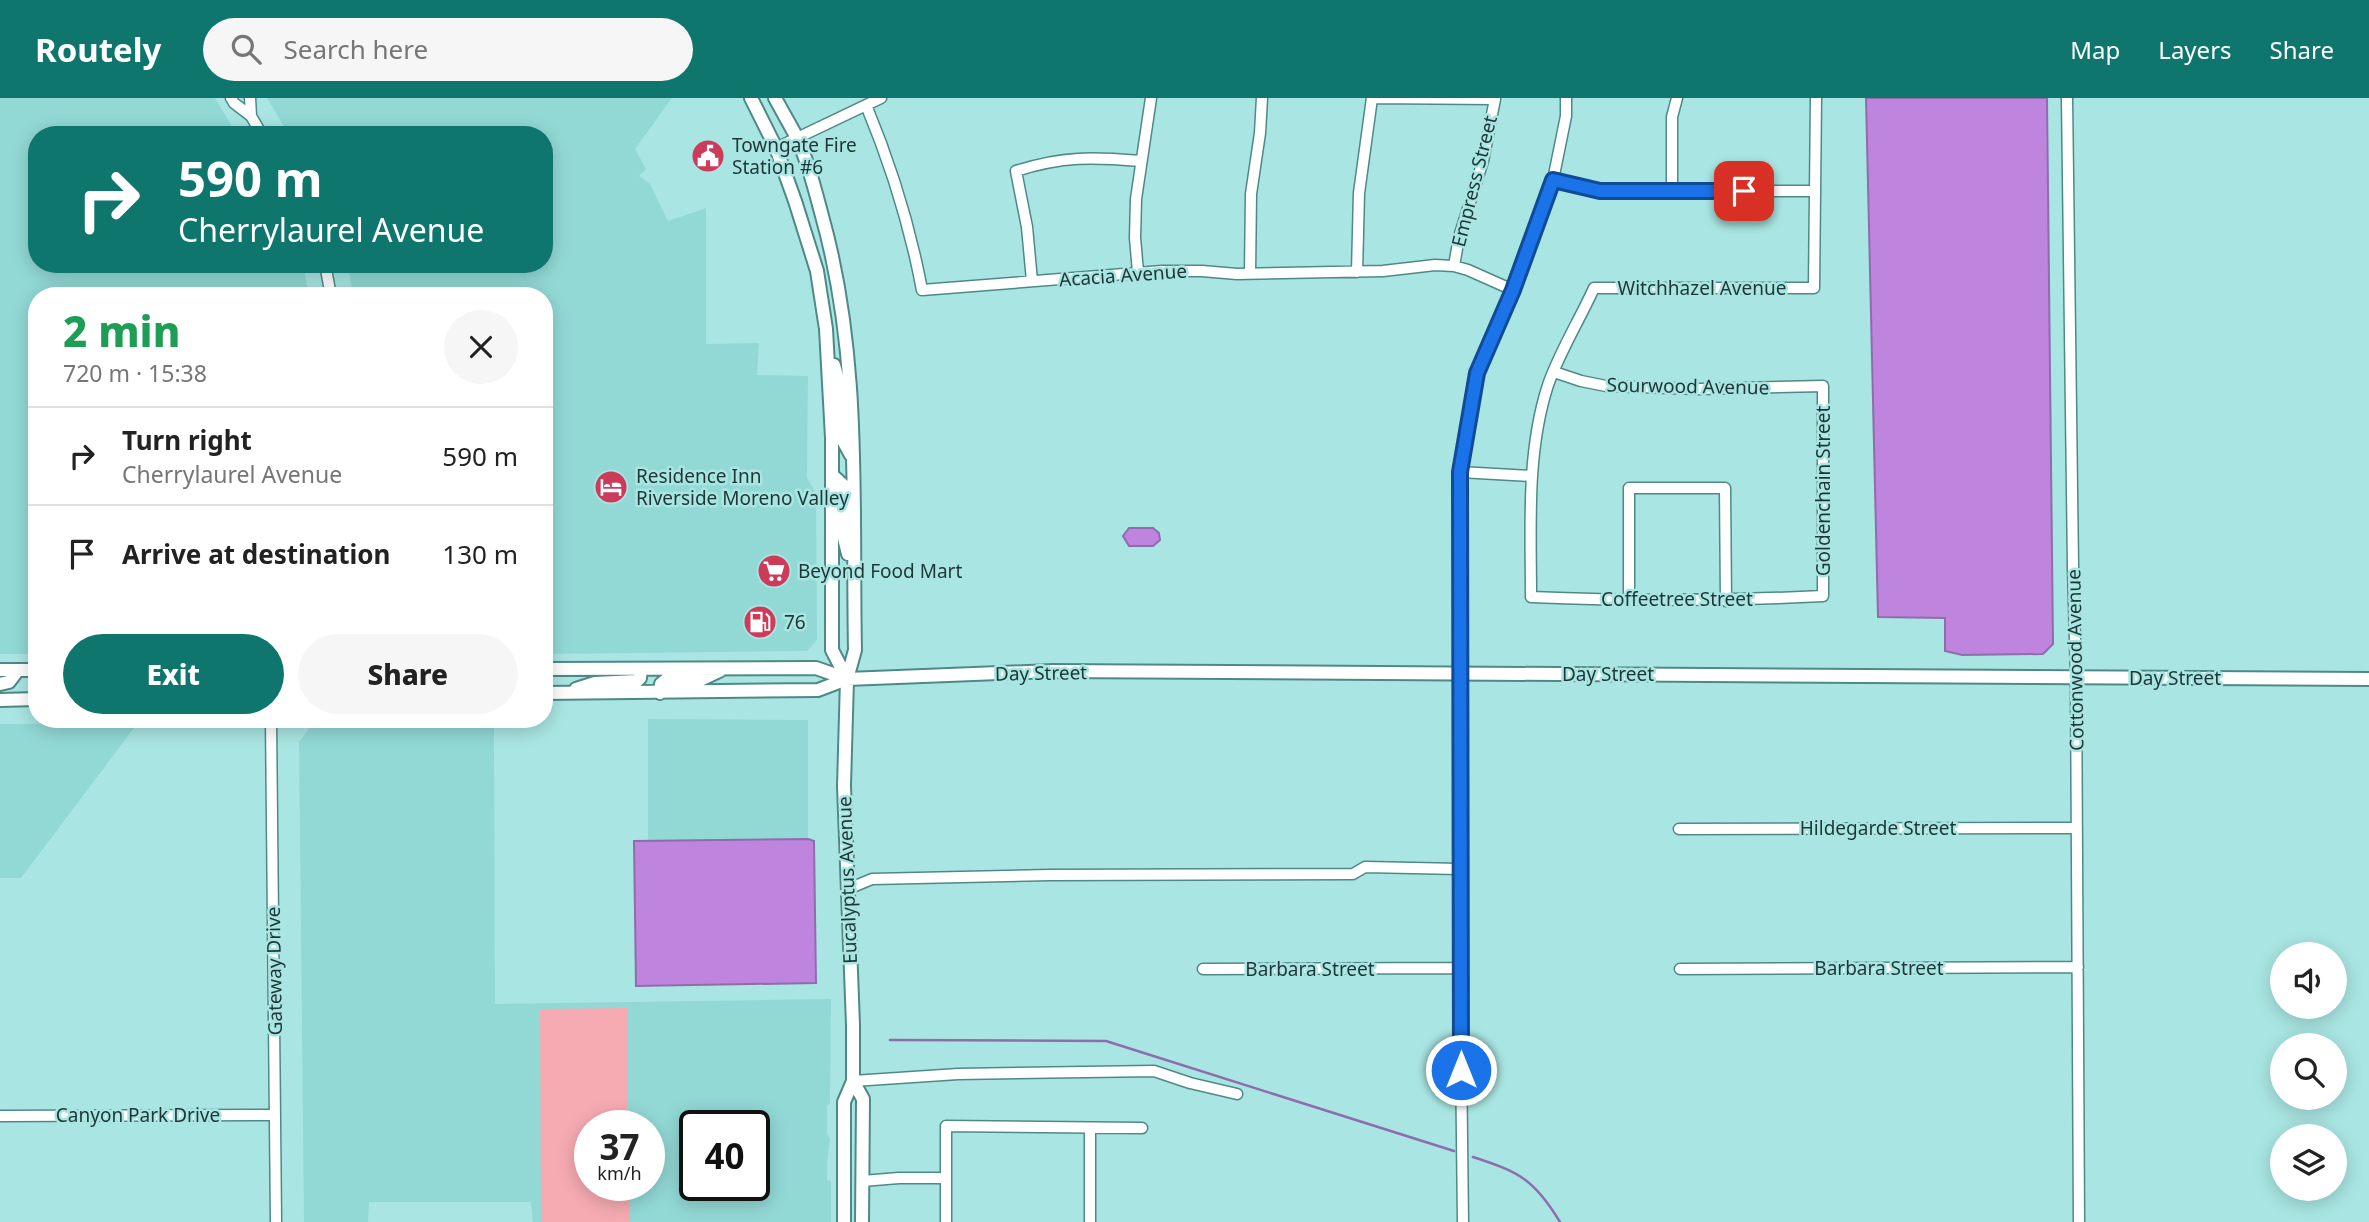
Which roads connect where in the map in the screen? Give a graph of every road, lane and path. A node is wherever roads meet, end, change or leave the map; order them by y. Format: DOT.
graph roads {
  1 [pos="231,98"];
  2 [pos="250,98"];
  3 [pos="751,98"];
  4 [pos="775,98"];
  5 [pos="881,98"];
  6 [pos="1151,98"];
  7 [pos="1262,98"];
  8 [pos="1566,98"];
  9 [pos="1677,98"];
  10 [pos="1816,98"];
  11 [pos="2067,98"];
  12 [pos="866,105"];
  13 [pos="251,116"];
  14 [pos="257,126"];
  15 [pos="797,138"];
  16 [pos="776,148"];
  17 [pos="1141,161"];
  18 [pos="1553,180"];
  19 [pos="1672,191"];
  20 [pos="1815,191"];
  21 [pos="1454,266"];
  22 [pos="1138,272"];
  23 [pos="1357,272"];
  24 [pos="1250,274"];
  25 [pos="1032,281"];
  26 [pos="1513,290"];
  27 [pos="829,355"];
  28 [pos="1554,372"];
  29 [pos="1823,386"];
  30 [pos="853,459"];
  31 [pos="1460,472"];
  32 [pos="832,475"];
  33 [pos="1532,476"];
  34 [pos="853,579"];
  35 [pos="1823,596"];
  36 [pos="1531,597"];
  37 [pos="1629,601"];
  38 [pos="1726,601"];
  39 [pos="724,668"];
  40 [pos="553,669"];
  41 [pos="641,669"];
  42 [pos="0,670"];
  43 [pos="18,670"];
  44 [pos="28,670"];
  45 [pos="1459,673"];
  46 [pos="2076,677"];
  47 [pos="847,679"];
  48 [pos="2369,679"];
  49 [pos="0,684"];
  50 [pos="553,693"];
  51 [pos="563,693"];
  52 [pos="660,693"];
  53 [pos="28,699"];
  54 [pos="0,700"];
  55 [pos="271,728"];
  56 [pos="2077,828"];
  57 [pos="1679,829"];
  58 [pos="1460,869"];
  59 [pos="848,890"];
  60 [pos="2078,967"];
  61 [pos="1460,968"];
  62 [pos="1203,969"];
  63 [pos="1680,969"];
  64 [pos="852,1081"];
  65 [pos="1237,1094"];
  66 [pos="275,1115"];
  67 [pos="0,1116"];
  68 [pos="1090,1128"];
  69 [pos="1142,1128"];
  70 [pos="946,1178"];
  71 [pos="862,1181"];
  72 [pos="276,1222"];
  73 [pos="844,1222"];
  74 [pos="862,1222"];
  75 [pos="946,1222"];
  76 [pos="1090,1222"];
  77 [pos="1463,1222"];
  78 [pos="2079,1222"];
  1 -- 13 [label="street"];
  2 -- 13 [label="street"];
  3 -- 16 [label="main road, Eucalyptus Avenue"];
  4 -- 15 [label="main road, Eucalyptus Avenue"];
  5 -- 12 [label="street"];
  6 -- 17 [label="street"];
  7 -- 24 [label="street"];
  8 -- 18 [label="street"];
  9 -- 19 [label="street"];
  10 -- 20 [label="street, Witchhazel Avenue"];
  11 -- 46 [label="street, Cottonwood Avenue"];
  12 -- 15 [label="street"];
  12 -- 25 [label="street, Acacia Avenue"];
  13 -- 14 [label="street"];
  15 -- 16 [label="street"];
  15 -- 30 [label="main road, Eucalyptus Avenue"];
  16 -- 27 [label="main road, Eucalyptus Avenue"];
  17 -- 22 [label="street"];
  17 -- 25 [label="street"];
  18 -- 19 [label="street"];
  18 -- 26 [label="street"];
  19 -- 20 [label="street"];
  20 -- 28 [label="street, Witchhazel Avenue"];
  21 -- 23 [label="street, Acacia Avenue"];
  21 -- 23 [label="street, Empress Street"];
  21 -- 26 [label="street, Acacia Avenue"];
  22 -- 24 [label="street, Acacia Avenue"];
  22 -- 25 [label="street, Acacia Avenue"];
  23 -- 24 [label="street, Acacia Avenue"];
  26 -- 31 [label="street"];
  27 -- 30 [label="main road"];
  27 -- 32 [label="main road, Eucalyptus Avenue"];
  28 -- 29 [label="street, Sourwood Avenue"];
  28 -- 33 [label="street, Witchhazel Avenue"];
  29 -- 35 [label="street, Goldenchain Street"];
  30 -- 34 [label="main road, Eucalyptus Avenue"];
  31 -- 33 [label="street"];
  31 -- 45 [label="street"];
  32 -- 34 [label="main road"];
  32 -- 47 [label="main road, Eucalyptus Avenue"];
  33 -- 36 [label="street, Witchhazel Avenue"];
  34 -- 47 [label="main road, Eucalyptus Avenue"];
  35 -- 38 [label="street, Coffeetree Street"];
  36 -- 37 [label="street, Coffeetree Street"];
  37 -- 38 [label="street, Coffeetree Street"];
  37 -- 38 [label="street"];
  39 -- 41 [label="main road, Day Street"];
  39 -- 47 [label="main road, Day Street"];
  39 -- 52 [label="main road"];
  40 -- 41 [label="main road, Day Street"];
  41 -- 51 [label="main road"];
  42 -- 43 [label="main road"];
  43 -- 44 [label="main road"];
  43 -- 49 [label="main road"];
  45 -- 46 [label="main road, Day Street"];
  45 -- 47 [label="main road, Day Street"];
  45 -- 58 [label="street"];
  46 -- 48 [label="main road, Day Street"];
  46 -- 56 [label="street, Cottonwood Avenue"];
  47 -- 52 [label="main road, Day Street"];
  47 -- 59 [label="main road, Eucalyptus Avenue"];
  50 -- 51 [label="main road, Day Street"];
  51 -- 52 [label="main road, Day Street"];
  53 -- 54 [label="main road"];
  55 -- 66 [label="street, Gateway Drive"];
  56 -- 57 [label="street, Hildegarde Street"];
  56 -- 60 [label="street, Cottonwood Avenue"];
  58 -- 59 [label="street"];
  58 -- 61 [label="street"];
  59 -- 64 [label="main road, Eucalyptus Avenue"];
  60 -- 63 [label="street, Barbara Street"];
  60 -- 78 [label="street, Cottonwood Avenue"];
  61 -- 62 [label="street, Barbara Street"];
  61 -- 77 [label="street"];
  64 -- 65 [label="street"];
  64 -- 71 [label="main road, Eucalyptus Avenue"];
  64 -- 73 [label="main road, Eucalyptus Avenue"];
  66 -- 67 [label="street, Canyon Park Drive"];
  66 -- 72 [label="street, Gateway Drive"];
  68 -- 69 [label="street"];
  68 -- 70 [label="street"];
  68 -- 76 [label="street"];
  70 -- 71 [label="street"];
  70 -- 75 [label="street"];
  71 -- 74 [label="main road, Eucalyptus Avenue"];
}
